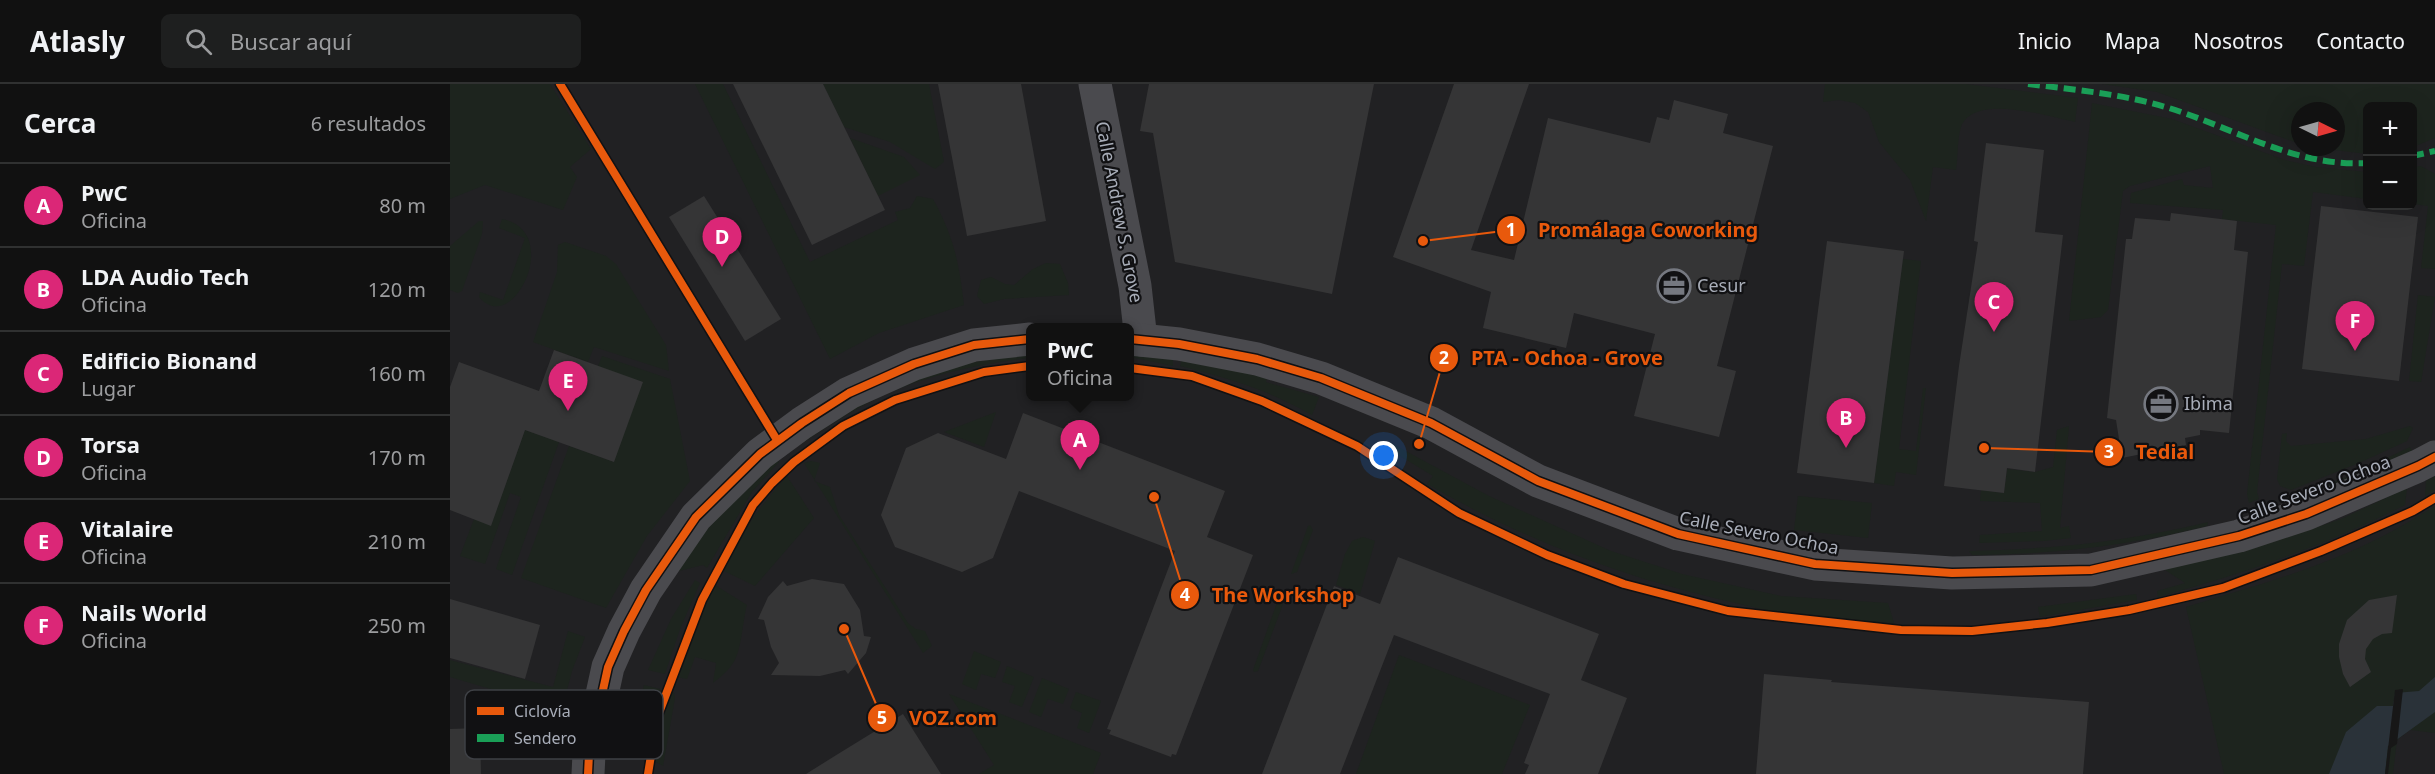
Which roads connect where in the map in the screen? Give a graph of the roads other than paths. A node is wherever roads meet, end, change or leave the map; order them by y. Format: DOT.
graph roads {
  1 [pos="1095,84"];
  2 [pos="1026,339"];
  3 [pos="1135,339"];
  4 [pos="2435,457"];
  5 [pos="603,690"];
  6 [pos="589,759"];
  7 [pos="588,774"];
  1 -- 3 [label="street, Calle Andrew S. Grove"];
  2 -- 5 [label="street"];
  3 -- 4 [label="street, Calle Severo Ochoa"];
  6 -- 7 [label="street"];
}
